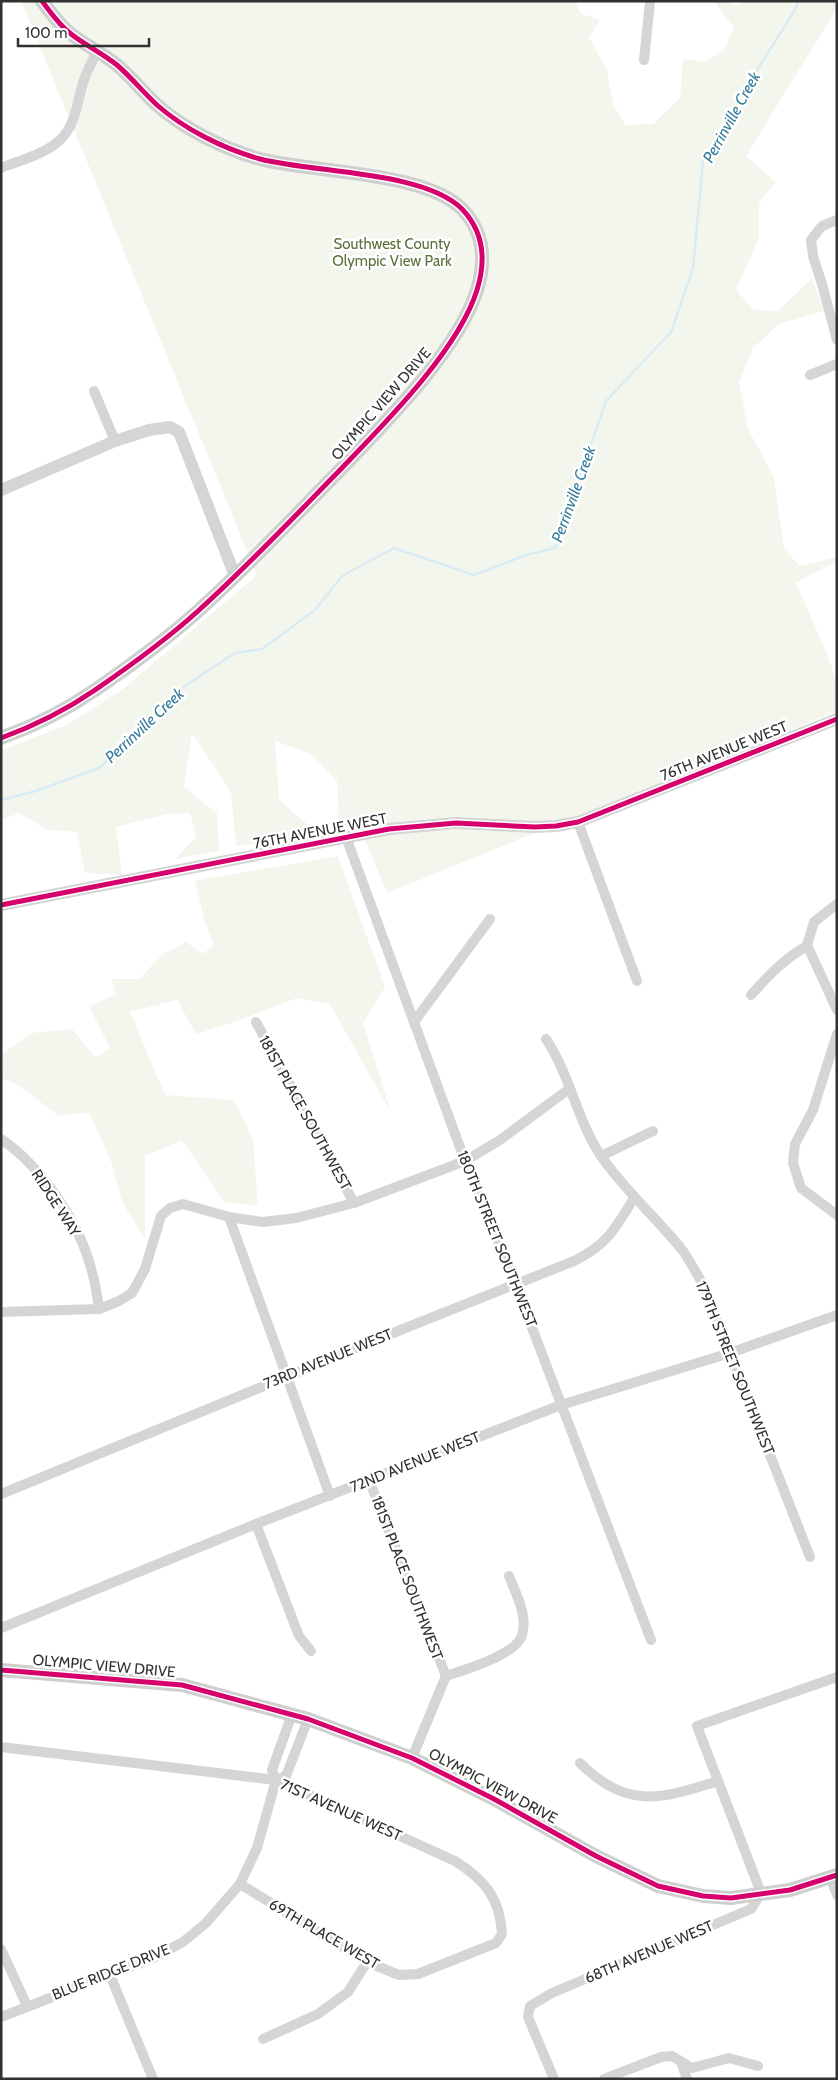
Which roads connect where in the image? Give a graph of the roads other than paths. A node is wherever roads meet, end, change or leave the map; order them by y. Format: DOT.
graph roads {
  1 [pos="42,1"];
  2 [pos="650,1"];
  3 [pos="97,52"];
  4 [pos="644,60"];
  5 [pos="1,168"];
  6 [pos="837,220"];
  7 [pos="837,340"];
  8 [pos="837,364"];
  9 [pos="810,375"];
  10 [pos="94,391"];
  11 [pos="115,441"];
  12 [pos="1,490"];
  13 [pos="235,576"];
  14 [pos="837,719"];
  15 [pos="1,738"];
  16 [pos="578,822"];
  17 [pos="346,837"];
  18 [pos="837,904"];
  19 [pos="1,905"];
  20 [pos="490,919"];
  21 [pos="808,946"];
  22 [pos="637,981"];
  23 [pos="751,995"];
  24 [pos="837,1010"];
  25 [pos="256,1022"];
  26 [pos="414,1022"];
  27 [pos="837,1034"];
  28 [pos="546,1039"];
  29 [pos="569,1089"];
  30 [pos="653,1131"];
  31 [pos="1,1138"];
  32 [pos="601,1156"];
  33 [pos="465,1160"];
  34 [pos="634,1198"];
  35 [pos="354,1203"];
  36 [pos="837,1215"];
  37 [pos="229,1217"];
  38 [pos="515,1284"];
  39 [pos="99,1309"];
  40 [pos="1,1312"];
  41 [pos="837,1315"];
  42 [pos="730,1353"];
  43 [pos="286,1377"];
  44 [pos="561,1405"];
  45 [pos="369,1480"];
  46 [pos="1,1494"];
  47 [pos="330,1496"];
  48 [pos="256,1524"];
  49 [pos="810,1558"];
  50 [pos="509,1576"];
  51 [pos="1,1628"];
  52 [pos="651,1640"];
  53 [pos="312,1651"];
  54 [pos="1,1670"];
  55 [pos="446,1676"];
  56 [pos="837,1677"];
  57 [pos="292,1714"];
  58 [pos="308,1719"];
  59 [pos="1,1747"];
  60 [pos="412,1758"];
  61 [pos="580,1763"];
  62 [pos="276,1780"];
  63 [pos="718,1781"];
  64 [pos="834,1876"];
  65 [pos="240,1884"];
  66 [pos="761,1893"];
  67 [pos="837,1895"];
  68 [pos="496,1943"];
  69 [pos="1,1949"];
  70 [pos="367,1962"];
  71 [pos="110,1975"];
  72 [pos="27,2006"];
  73 [pos="1,2017"];
  74 [pos="263,2039"];
  75 [pos="681,2062"];
  76 [pos="758,2066"];
  77 [pos="153,2079"];
  78 [pos="554,2079"];
  79 [pos="604,2079"];
  80 [pos="688,2079"];
  1 -- 3 [label="main road, OLYMPIC VIEW DRIVE"];
  2 -- 4 [label="street"];
  3 -- 5 [label="street"];
  3 -- 13 [label="main road, OLYMPIC VIEW DRIVE"];
  6 -- 7 [label="street"];
  8 -- 9 [label="street"];
  10 -- 11 [label="street"];
  11 -- 12 [label="street"];
  11 -- 13 [label="street"];
  13 -- 15 [label="main road, OLYMPIC VIEW DRIVE"];
  14 -- 16 [label="street, 76TH AVENUE WEST"];
  16 -- 17 [label="street, 76TH AVENUE WEST"];
  16 -- 22 [label="street"];
  17 -- 19 [label="street, 76TH AVENUE WEST"];
  17 -- 26 [label="street, 180TH STREET SOUTHWEST"];
  18 -- 21 [label="street"];
  20 -- 26 [label="street"];
  21 -- 23 [label="street"];
  21 -- 24 [label="street"];
  25 -- 35 [label="street, 181ST PLACE SOUTHWEST"];
  26 -- 33 [label="street, 180TH STREET SOUTHWEST"];
  27 -- 36 [label="street"];
  28 -- 29 [label="street, 179TH STREET SOUTHWEST"];
  29 -- 32 [label="street, 179TH STREET SOUTHWEST"];
  29 -- 33 [label="street"];
  30 -- 32 [label="street"];
  31 -- 39 [label="street, RIDGE WAY"];
  32 -- 34 [label="street, 179TH STREET SOUTHWEST"];
  33 -- 35 [label="street"];
  33 -- 38 [label="street, 180TH STREET SOUTHWEST"];
  34 -- 38 [label="street, 73RD AVENUE WEST"];
  34 -- 42 [label="street, 179TH STREET SOUTHWEST"];
  35 -- 37 [label="street"];
  37 -- 39 [label="street"];
  37 -- 43 [label="street"];
  38 -- 43 [label="street, 73RD AVENUE WEST"];
  38 -- 44 [label="street, 180TH STREET SOUTHWEST"];
  39 -- 40 [label="street"];
  41 -- 42 [label="street, 72ND AVENUE WEST"];
  42 -- 44 [label="street, 72ND AVENUE WEST"];
  42 -- 49 [label="street, 179TH STREET SOUTHWEST"];
  43 -- 46 [label="street, 73RD AVENUE WEST"];
  43 -- 47 [label="street"];
  44 -- 45 [label="street, 72ND AVENUE WEST"];
  44 -- 52 [label="street, 180TH STREET SOUTHWEST"];
  45 -- 47 [label="street, 72ND AVENUE WEST"];
  45 -- 55 [label="street, 181ST PLACE SOUTHWEST"];
  47 -- 48 [label="street, 72ND AVENUE WEST"];
  48 -- 51 [label="street, 72ND AVENUE WEST"];
  48 -- 53 [label="street"];
  50 -- 55 [label="street"];
  54 -- 57 [label="main road, OLYMPIC VIEW DRIVE"];
  55 -- 60 [label="street"];
  56 -- 63 [label="street"];
  57 -- 58 [label="main road, OLYMPIC VIEW DRIVE"];
  57 -- 62 [label="street, BLUE RIDGE DRIVE"];
  58 -- 60 [label="main road, OLYMPIC VIEW DRIVE"];
  58 -- 62 [label="street, BLUE RIDGE DRIVE"];
  59 -- 62 [label="street, 71ST AVENUE WEST"];
  60 -- 66 [label="main road, OLYMPIC VIEW DRIVE"];
  61 -- 63 [label="street"];
  62 -- 65 [label="street, BLUE RIDGE DRIVE"];
  62 -- 68 [label="street, 71ST AVENUE WEST"];
  63 -- 66 [label="street"];
  64 -- 66 [label="main road, OLYMPIC VIEW DRIVE"];
  64 -- 67 [label="street"];
  65 -- 70 [label="street, 69TH PLACE WEST"];
  65 -- 71 [label="street, BLUE RIDGE DRIVE"];
  66 -- 78 [label="street, 68TH AVENUE WEST"];
  68 -- 70 [label="street, 69TH PLACE WEST"];
  69 -- 72 [label="street"];
  70 -- 74 [label="street"];
  71 -- 72 [label="street, BLUE RIDGE DRIVE"];
  71 -- 77 [label="street"];
  72 -- 73 [label="street, BLUE RIDGE DRIVE"];
  75 -- 76 [label="street"];
  75 -- 79 [label="street"];
  75 -- 80 [label="street"];
}
